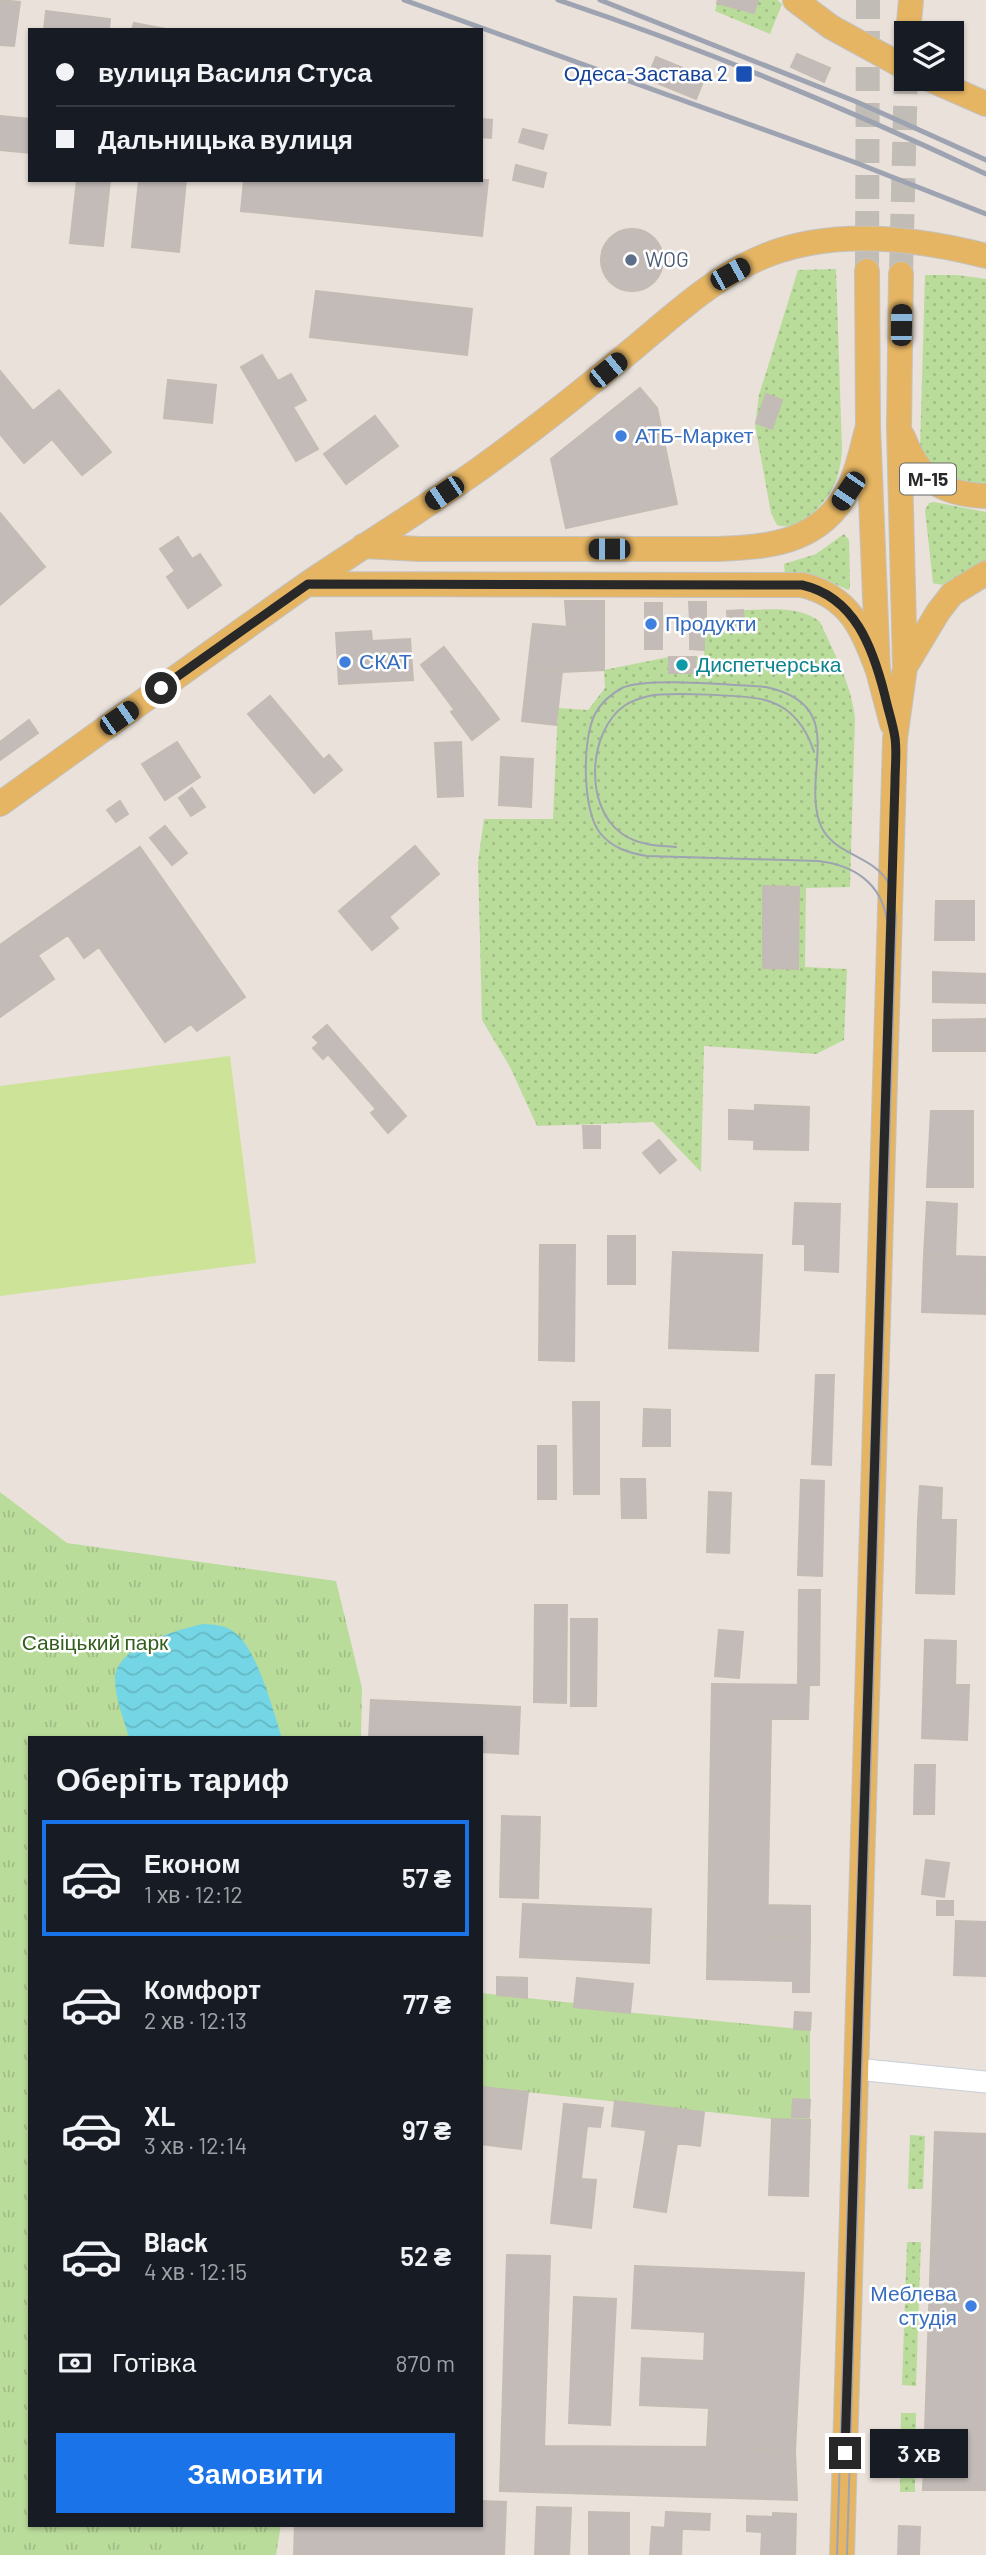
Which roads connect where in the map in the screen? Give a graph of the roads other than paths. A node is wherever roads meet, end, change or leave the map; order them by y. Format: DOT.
graph roads {
  1 [pos="795,0"];
  2 [pos="911,0"];
  3 [pos="909,21"];
  4 [pos="894,61"];
  5 [pos="956,91"];
  6 [pos="986,104"];
  7 [pos="986,256"];
  8 [pos="867,271"];
  9 [pos="901,274"];
  10 [pos="868,426"];
  11 [pos="899,427"];
  12 [pos="986,496"];
  13 [pos="363,547"];
  14 [pos="986,573"];
  15 [pos="308,584"];
  16 [pos="905,667"];
  17 [pos="878,671"];
  18 [pos="895,738"];
  19 [pos="0,804"];
  20 [pos="856,2069"];
  21 [pos="986,2082"];
  22 [pos="842,2555"];
  1 -- 4 [label="main road"];
  2 -- 3 [label="main road"];
  5 -- 6 [label="main road"];
  7 -- 13 [label="main road"];
  8 -- 10 [label="main road"];
  9 -- 11 [label="main road, М-15"];
  10 -- 13 [label="main road"];
  10 -- 17 [label="main road"];
  11 -- 12 [label="main road, М-15"];
  11 -- 16 [label="main road"];
  13 -- 15 [label="main road"];
  14 -- 16 [label="main road"];
  15 -- 17 [label="main road"];
  15 -- 19 [label="main road"];
  16 -- 18 [label="main road"];
  17 -- 18 [label="main road"];
  18 -- 20 [label="main road"];
  20 -- 21 [label="main road"];
  20 -- 22 [label="main road"];
}
